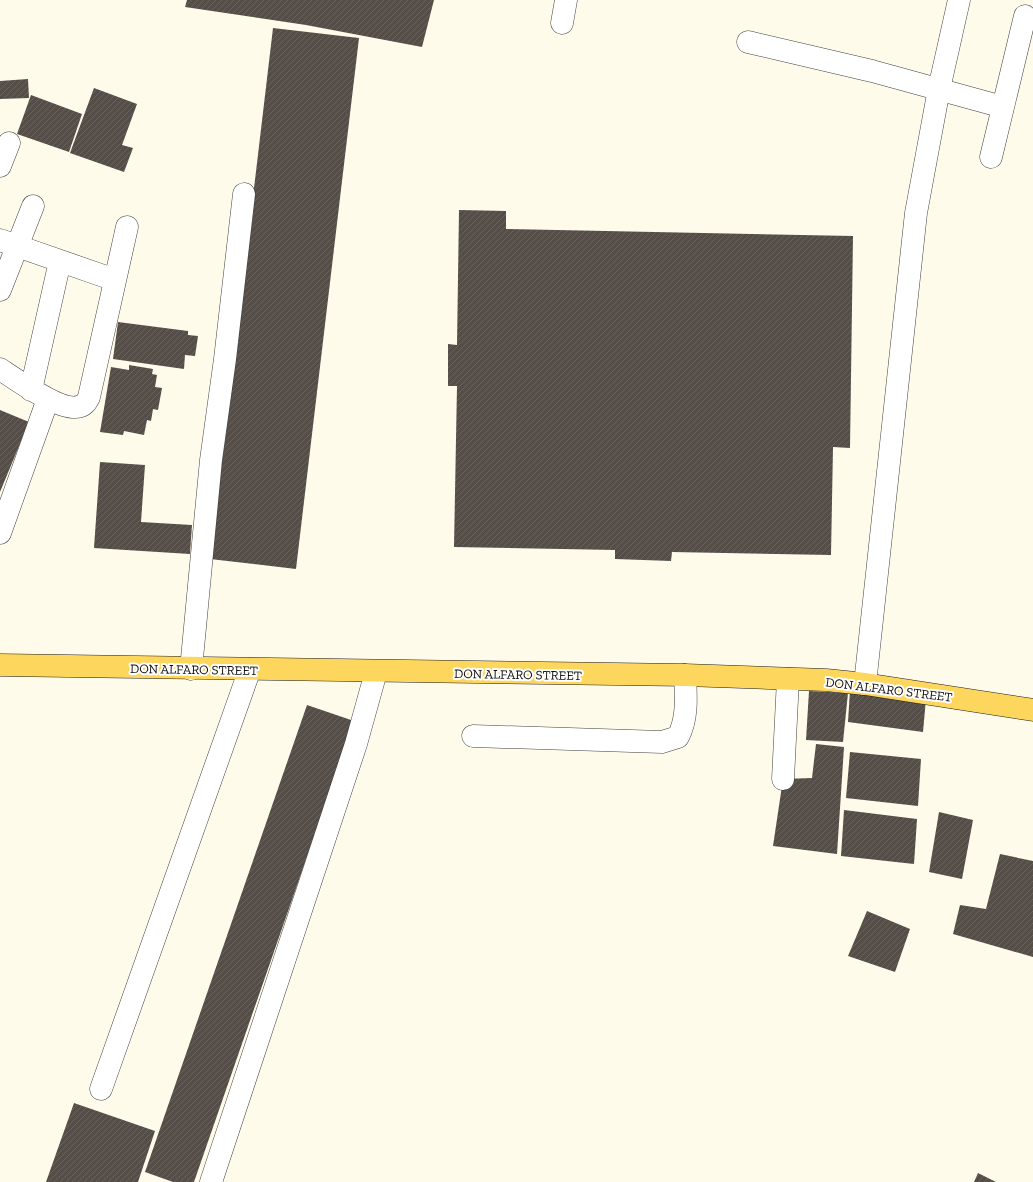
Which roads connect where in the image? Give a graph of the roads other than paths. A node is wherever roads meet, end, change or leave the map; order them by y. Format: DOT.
graph roads {
  1 [pos="566,0"];
  2 [pos="959,0"];
  3 [pos="1025,16"];
  4 [pos="562,23"];
  5 [pos="748,42"];
  6 [pos="939,89"];
  7 [pos="1003,107"];
  8 [pos="9,143"];
  9 [pos="991,157"];
  10 [pos="0,166"];
  11 [pos="244,194"];
  12 [pos="33,206"];
  13 [pos="127,227"];
  14 [pos="9,243"];
  15 [pos="60,261"];
  16 [pos="115,280"];
  17 [pos="0,290"];
  18 [pos="0,369"];
  19 [pos="39,394"];
  20 [pos="0,533"];
  21 [pos="0,665"];
  22 [pos="190,669"];
  23 [pos="250,670"];
  24 [pos="376,672"];
  25 [pos="685,675"];
  26 [pos="788,679"];
  27 [pos="865,684"];
  28 [pos="1033,710"];
  29 [pos="473,736"];
  30 [pos="783,779"];
  31 [pos="101,1089"];
  32 [pos="211,1182"];
  1 -- 4 [label="street"];
  2 -- 6 [label="street"];
  3 -- 7 [label="street"];
  5 -- 6 [label="street"];
  6 -- 7 [label="street"];
  6 -- 27 [label="street"];
  7 -- 9 [label="street"];
  8 -- 10 [label="street"];
  11 -- 22 [label="street"];
  12 -- 14 [label="street"];
  13 -- 16 [label="street"];
  14 -- 15 [label="street"];
  14 -- 17 [label="street"];
  15 -- 16 [label="street"];
  15 -- 19 [label="street"];
  16 -- 19 [label="street"];
  18 -- 19 [label="street"];
  19 -- 20 [label="street"];
  21 -- 22 [label="main road, DON ALFARO STREET"];
  22 -- 23 [label="main road, DON ALFARO STREET"];
  23 -- 24 [label="main road, DON ALFARO STREET"];
  23 -- 31 [label="street"];
  24 -- 25 [label="main road, DON ALFARO STREET"];
  24 -- 32 [label="street"];
  25 -- 26 [label="main road, DON ALFARO STREET"];
  25 -- 29 [label="street"];
  26 -- 27 [label="main road, DON ALFARO STREET"];
  26 -- 30 [label="street"];
  27 -- 28 [label="main road, DON ALFARO STREET"];
}
